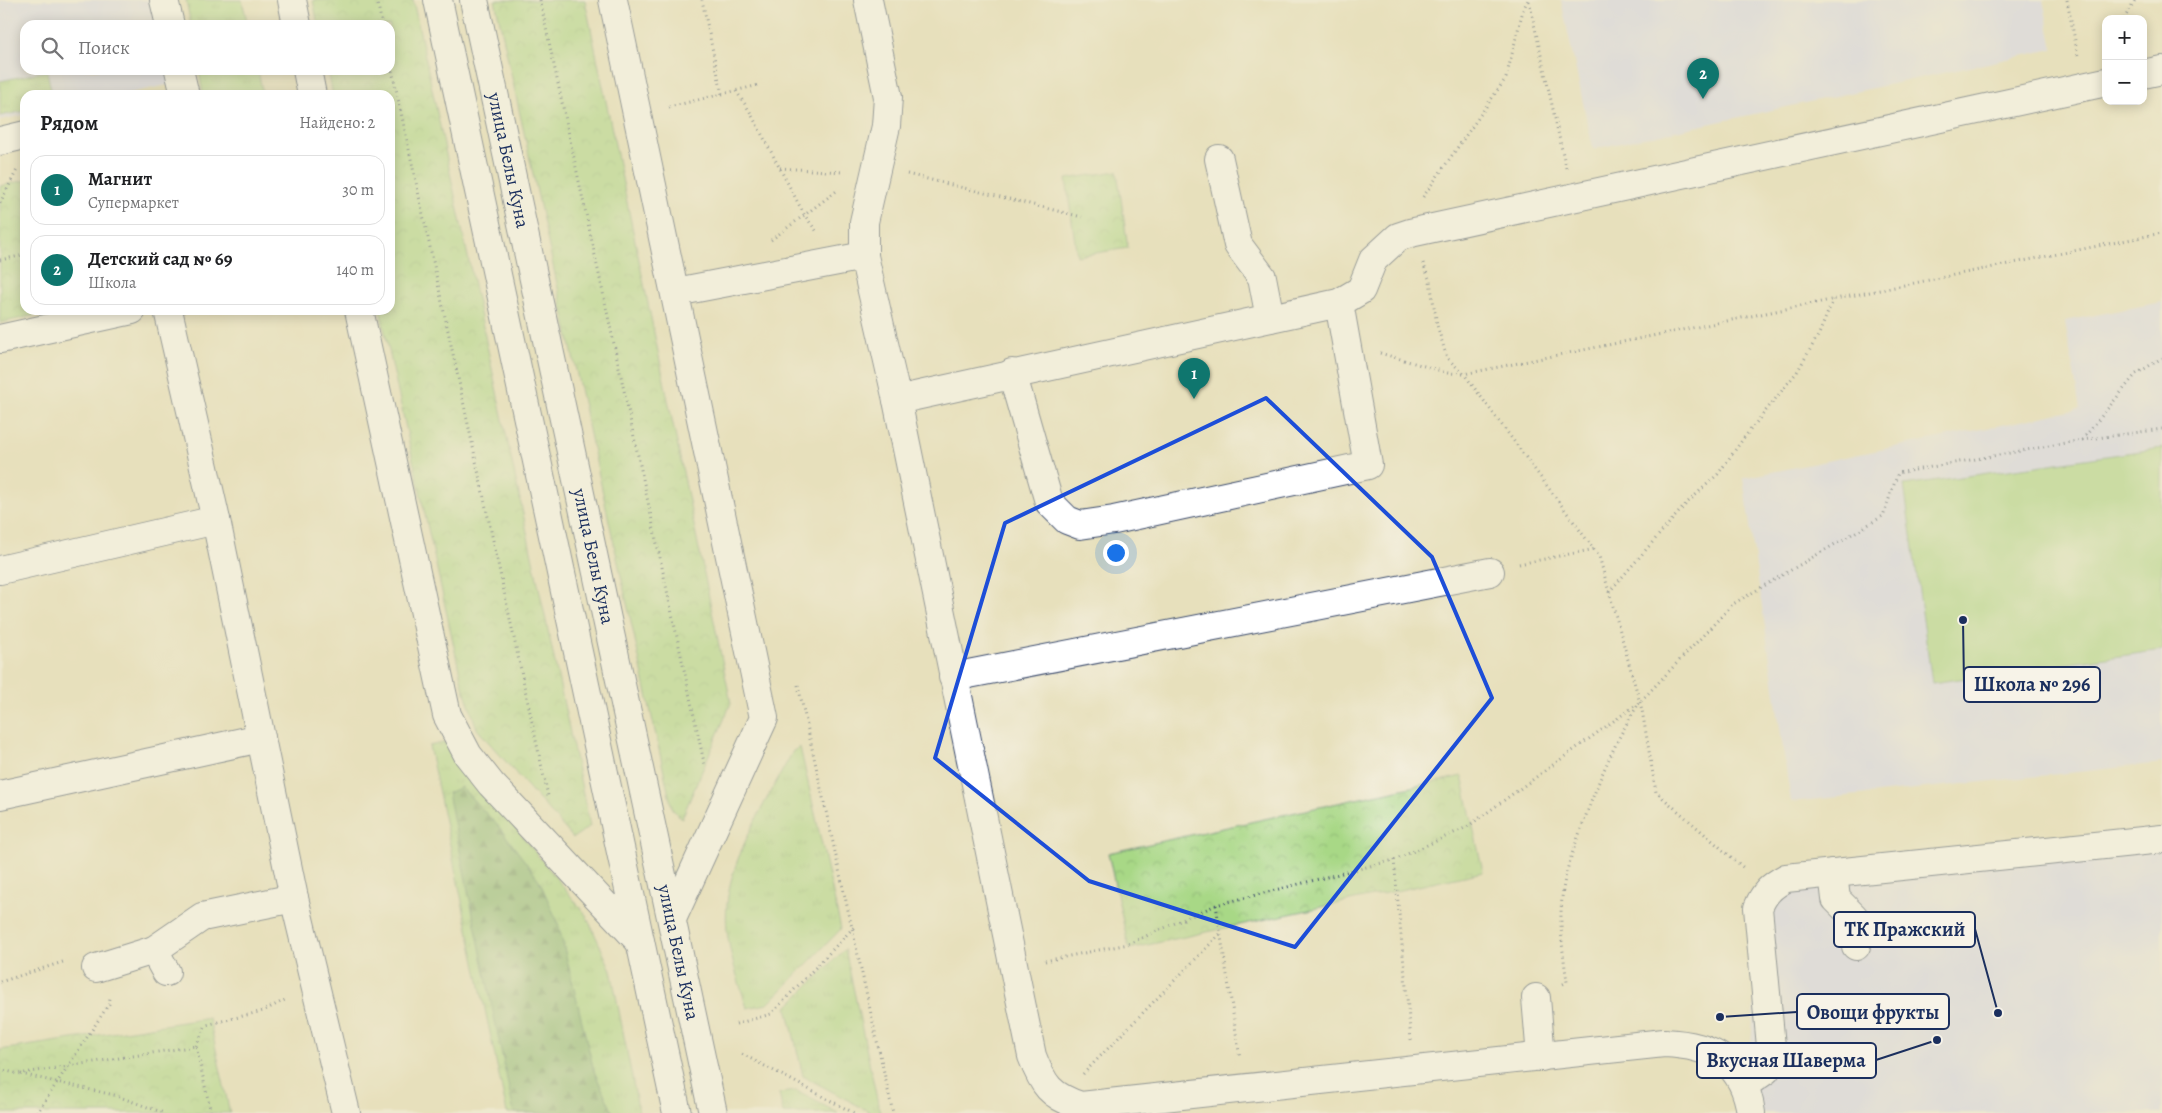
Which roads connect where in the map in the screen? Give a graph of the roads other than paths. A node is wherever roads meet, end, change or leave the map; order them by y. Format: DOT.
graph roads {
  1 [pos="164,0"];
  2 [pos="292,0"];
  3 [pos="438,0"];
  4 [pos="474,0"];
  5 [pos="613,0"];
  6 [pos="868,0"];
  7 [pos="169,20"];
  8 [pos="297,20"];
  9 [pos="2162,70"];
  10 [pos="2147,73"];
  11 [pos="180,75"];
  12 [pos="308,75"];
  13 [pos="2102,83"];
  14 [pos="184,90"];
  15 [pos="311,90"];
  16 [pos="20,136"];
  17 [pos="0,141"];
  18 [pos="1219,159"];
  19 [pos="855,258"];
  20 [pos="676,292"];
  21 [pos="1339,303"];
  22 [pos="110,315"];
  23 [pos="169,315"];
  24 [pos="360,315"];
  25 [pos="1270,318"];
  26 [pos="0,340"];
  27 [pos="1012,373"];
  28 [pos="897,400"];
  29 [pos="216,520"];
  30 [pos="0,570"];
  31 [pos="1490,572"];
  32 [pos="953,677"];
  33 [pos="261,738"];
  34 [pos="0,795"];
  35 [pos="2162,838"];
  36 [pos="1833,874"];
  37 [pos="294,898"];
  38 [pos="672,919"];
  39 [pos="640,942"];
  40 [pos="1856,946"];
  41 [pos="107,964"];
  42 [pos="1536,998"];
  43 [pos="1541,1056"];
  44 [pos="1744,1085"];
  45 [pos="346,1113"];
  46 [pos="677,1113"];
  47 [pos="714,1113"];
  48 [pos="1751,1113"];
  1 -- 7 [label="street"];
  2 -- 8 [label="street"];
  3 -- 39 [label="street, улица Белы Куна"];
  4 -- 38 [label="street, улица Белы Куна"];
  5 -- 20 [label="street"];
  6 -- 19 [label="street"];
  9 -- 10 [label="street"];
  11 -- 14 [label="street"];
  12 -- 15 [label="street"];
  13 -- 21 [label="street"];
  16 -- 17 [label="street"];
  18 -- 25 [label="street"];
  19 -- 20 [label="street"];
  19 -- 28 [label="street"];
  20 -- 38 [label="street"];
  21 -- 25 [label="street"];
  21 -- 27 [label="street"];
  22 -- 26 [label="street"];
  23 -- 29 [label="street"];
  24 -- 39 [label="street"];
  25 -- 27 [label="street"];
  27 -- 28 [label="street"];
  28 -- 32 [label="street"];
  29 -- 30 [label="street"];
  29 -- 33 [label="street"];
  31 -- 32 [label="street"];
  32 -- 43 [label="street"];
  33 -- 34 [label="street"];
  33 -- 37 [label="street"];
  35 -- 36 [label="street"];
  36 -- 40 [label="street"];
  36 -- 44 [label="street"];
  37 -- 41 [label="street"];
  37 -- 45 [label="street"];
  38 -- 47 [label="street, улица Белы Куна"];
  39 -- 46 [label="street, улица Белы Куна"];
  42 -- 43 [label="street"];
  43 -- 44 [label="street"];
  44 -- 48 [label="street"];
}
